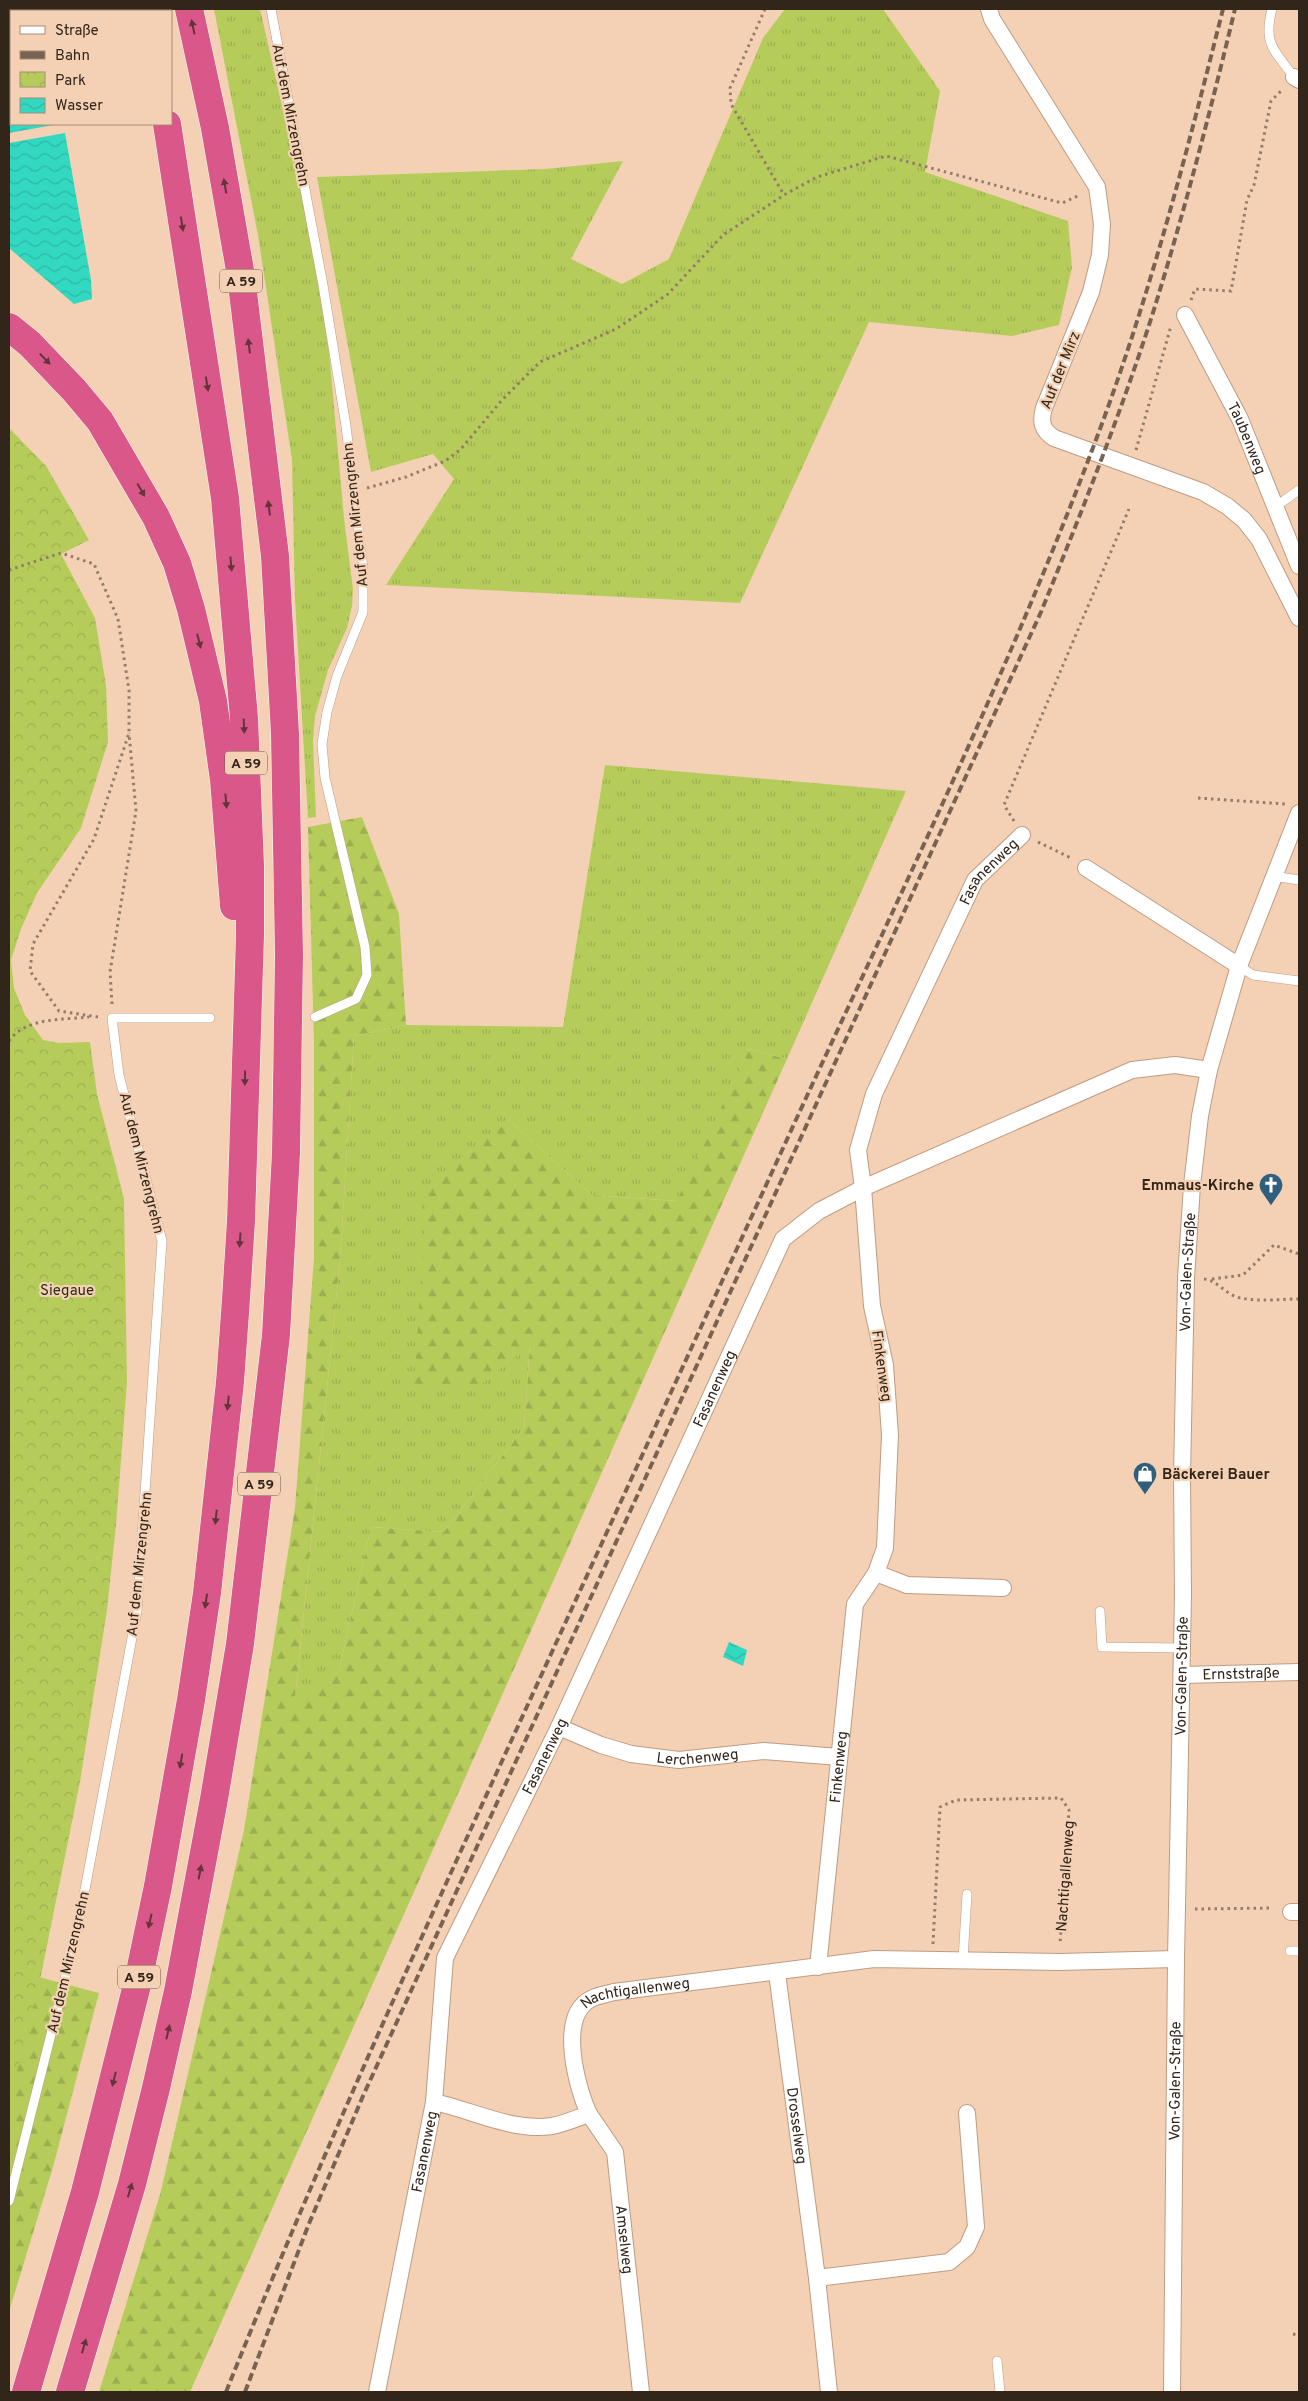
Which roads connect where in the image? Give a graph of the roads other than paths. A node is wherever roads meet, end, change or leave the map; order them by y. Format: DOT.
graph roads {
  1 [pos="189,9"];
  2 [pos="271,9"];
  3 [pos="990,9"];
  4 [pos="1272,9"];
  5 [pos="1297,79"];
  6 [pos="167,125"];
  7 [pos="1185,314"];
  8 [pos="9,327"];
  9 [pos="1299,490"];
  10 [pos="1275,507"];
  11 [pos="1299,566"];
  12 [pos="1299,618"];
  13 [pos="1295,808"];
  14 [pos="1022,835"];
  15 [pos="1086,868"];
  16 [pos="1273,876"];
  17 [pos="1299,880"];
  18 [pos="1239,966"];
  19 [pos="1299,981"];
  20 [pos="315,1017"];
  21 [pos="210,1018"];
  22 [pos="246,1029"];
  23 [pos="1209,1070"];
  24 [pos="863,1188"];
  25 [pos="876,1573"];
  26 [pos="1003,1588"];
  27 [pos="1100,1611"];
  28 [pos="1182,1648"];
  29 [pos="1299,1672"];
  30 [pos="1182,1675"];
  31 [pos="559,1727"];
  32 [pos="839,1757"];
  33 [pos="967,1894"];
  34 [pos="1176,1959"];
  35 [pos="963,1960"];
  36 [pos="818,1967"];
  37 [pos="777,1972"];
  38 [pos="434,2102"];
  39 [pos="967,2113"];
  40 [pos="589,2114"];
  41 [pos="9,2201"];
  42 [pos="817,2278"];
  43 [pos="996,2361"];
  44 [pos="26,2392"];
  45 [pos="70,2392"];
  46 [pos="377,2392"];
  47 [pos="641,2392"];
  48 [pos="829,2392"];
  49 [pos="1000,2392"];
  50 [pos="1172,2392"];
  45 -- 1 [label="highway, A 59, one-way"];
  2 -- 20 [label="lane, Auf dem Mirzengrehn"];
  3 -- 12 [label="street, Auf der Mirz"];
  4 -- 5 [label="lane"];
  6 -- 22 [label="highway, A 59, one-way"];
  7 -- 10 [label="street, Taubenweg"];
  8 -- 22 [label="highway, A 59, one-way"];
  9 -- 10 [label="lane"];
  10 -- 11 [label="street, Taubenweg"];
  13 -- 16 [label="street, Von-Galen-Straße"];
  14 -- 24 [label="street, Fasanenweg"];
  15 -- 18 [label="street"];
  16 -- 17 [label="lane"];
  16 -- 18 [label="street, Von-Galen-Straße"];
  18 -- 19 [label="lane"];
  18 -- 23 [label="street, Von-Galen-Straße"];
  21 -- 41 [label="lane, Auf dem Mirzengrehn"];
  22 -- 44 [label="highway, A 59, one-way"];
  23 -- 24 [label="street, Fasanenweg"];
  23 -- 28 [label="street, Von-Galen-Straße"];
  24 -- 25 [label="street, Finkenweg"];
  24 -- 31 [label="street, Fasanenweg"];
  25 -- 26 [label="street"];
  25 -- 32 [label="street, Finkenweg"];
  27 -- 28 [label="lane"];
  28 -- 30 [label="street, Von-Galen-Straße"];
  29 -- 30 [label="street, Ernststraße"];
  30 -- 34 [label="street, Von-Galen-Straße"];
  31 -- 32 [label="street, Lerchenweg"];
  31 -- 38 [label="street, Fasanenweg"];
  32 -- 36 [label="street, Finkenweg"];
  33 -- 35 [label="lane"];
  34 -- 35 [label="street, Nachtigallenweg"];
  34 -- 50 [label="street, Von-Galen-Straße"];
  35 -- 36 [label="street, Nachtigallenweg"];
  36 -- 37 [label="street, Nachtigallenweg"];
  37 -- 40 [label="street, Nachtigallenweg"];
  37 -- 42 [label="street, Drosselweg"];
  38 -- 40 [label="street"];
  38 -- 46 [label="street, Fasanenweg"];
  39 -- 42 [label="street"];
  40 -- 47 [label="street, Amselweg"];
  42 -- 48 [label="street, Drosselweg"];
  43 -- 49 [label="lane"];
}
